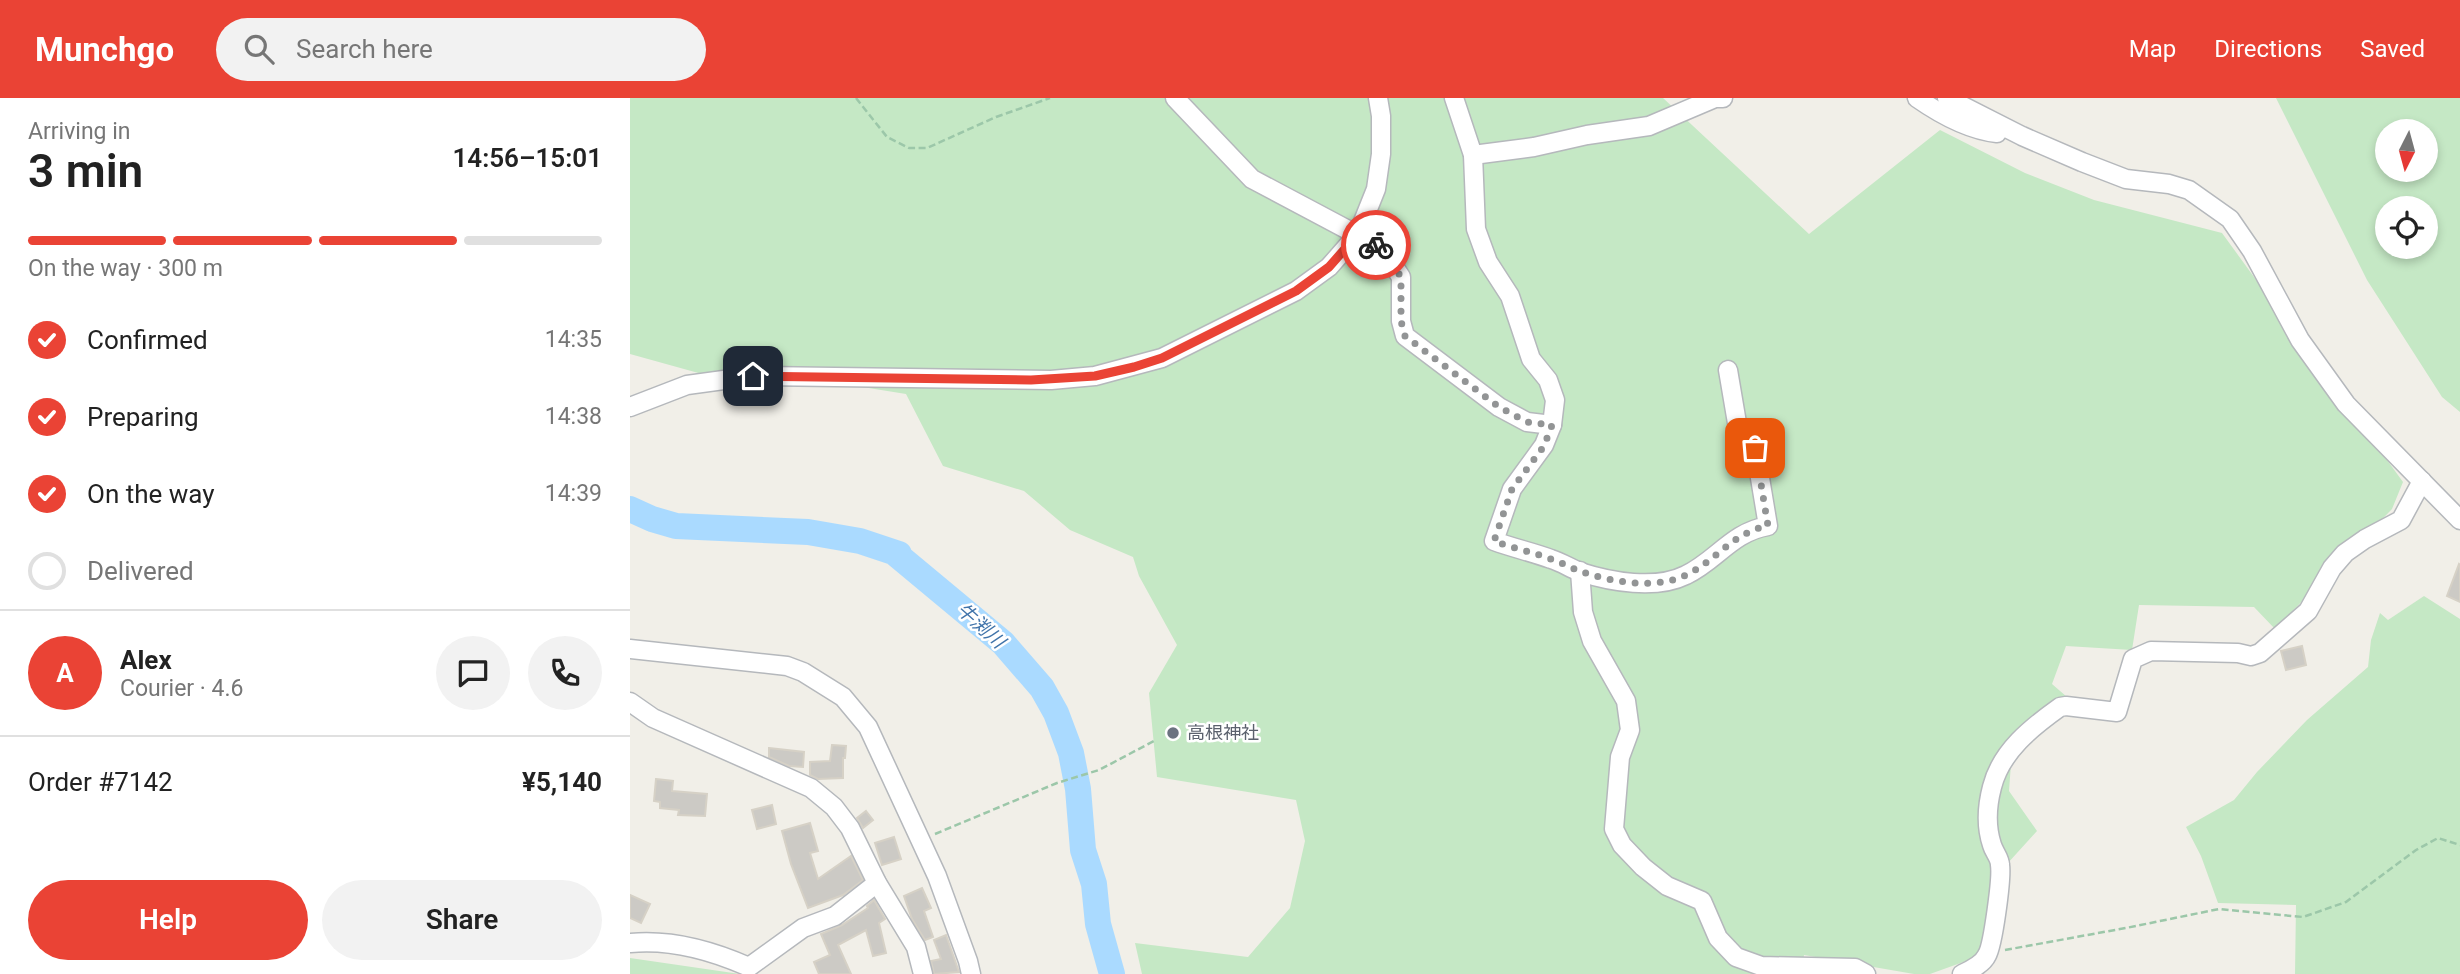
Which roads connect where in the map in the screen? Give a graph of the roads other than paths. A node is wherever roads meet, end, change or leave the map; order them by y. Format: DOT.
graph roads {
  1 [pos="1175,98"];
  2 [pos="1378,98"];
  3 [pos="1454,98"];
  4 [pos="1723,98"];
  5 [pos="1917,98"];
  6 [pos="1947,98"];
  7 [pos="2022,136"];
  8 [pos="1472,155"];
  9 [pos="1358,234"];
  10 [pos="1728,370"];
  11 [pos="630,407"];
  12 [pos="1552,425"];
  13 [pos="2422,481"];
  14 [pos="2460,520"];
  15 [pos="1580,571"];
  16 [pos="630,649"];
  17 [pos="630,702"];
  18 [pos="877,883"];
  19 [pos="630,943"];
  20 [pos="752,971"];
  21 [pos="923,974"];
  22 [pos="971,974"];
  23 [pos="1867,974"];
  24 [pos="1962,974"];
  1 -- 9 [label="street"];
  2 -- 9 [label="street"];
  3 -- 8 [label="street"];
  4 -- 8 [label="street"];
  5 -- 7 [label="street"];
  6 -- 7 [label="street"];
  7 -- 13 [label="street"];
  8 -- 12 [label="street"];
  9 -- 11 [label="street"];
  9 -- 12 [label="street"];
  10 -- 15 [label="street"];
  12 -- 15 [label="street"];
  13 -- 14 [label="street"];
  13 -- 24 [label="street"];
  15 -- 23 [label="street"];
  16 -- 22 [label="street"];
  17 -- 18 [label="street"];
  18 -- 20 [label="street"];
  18 -- 21 [label="street"];
  19 -- 20 [label="street"];
}
